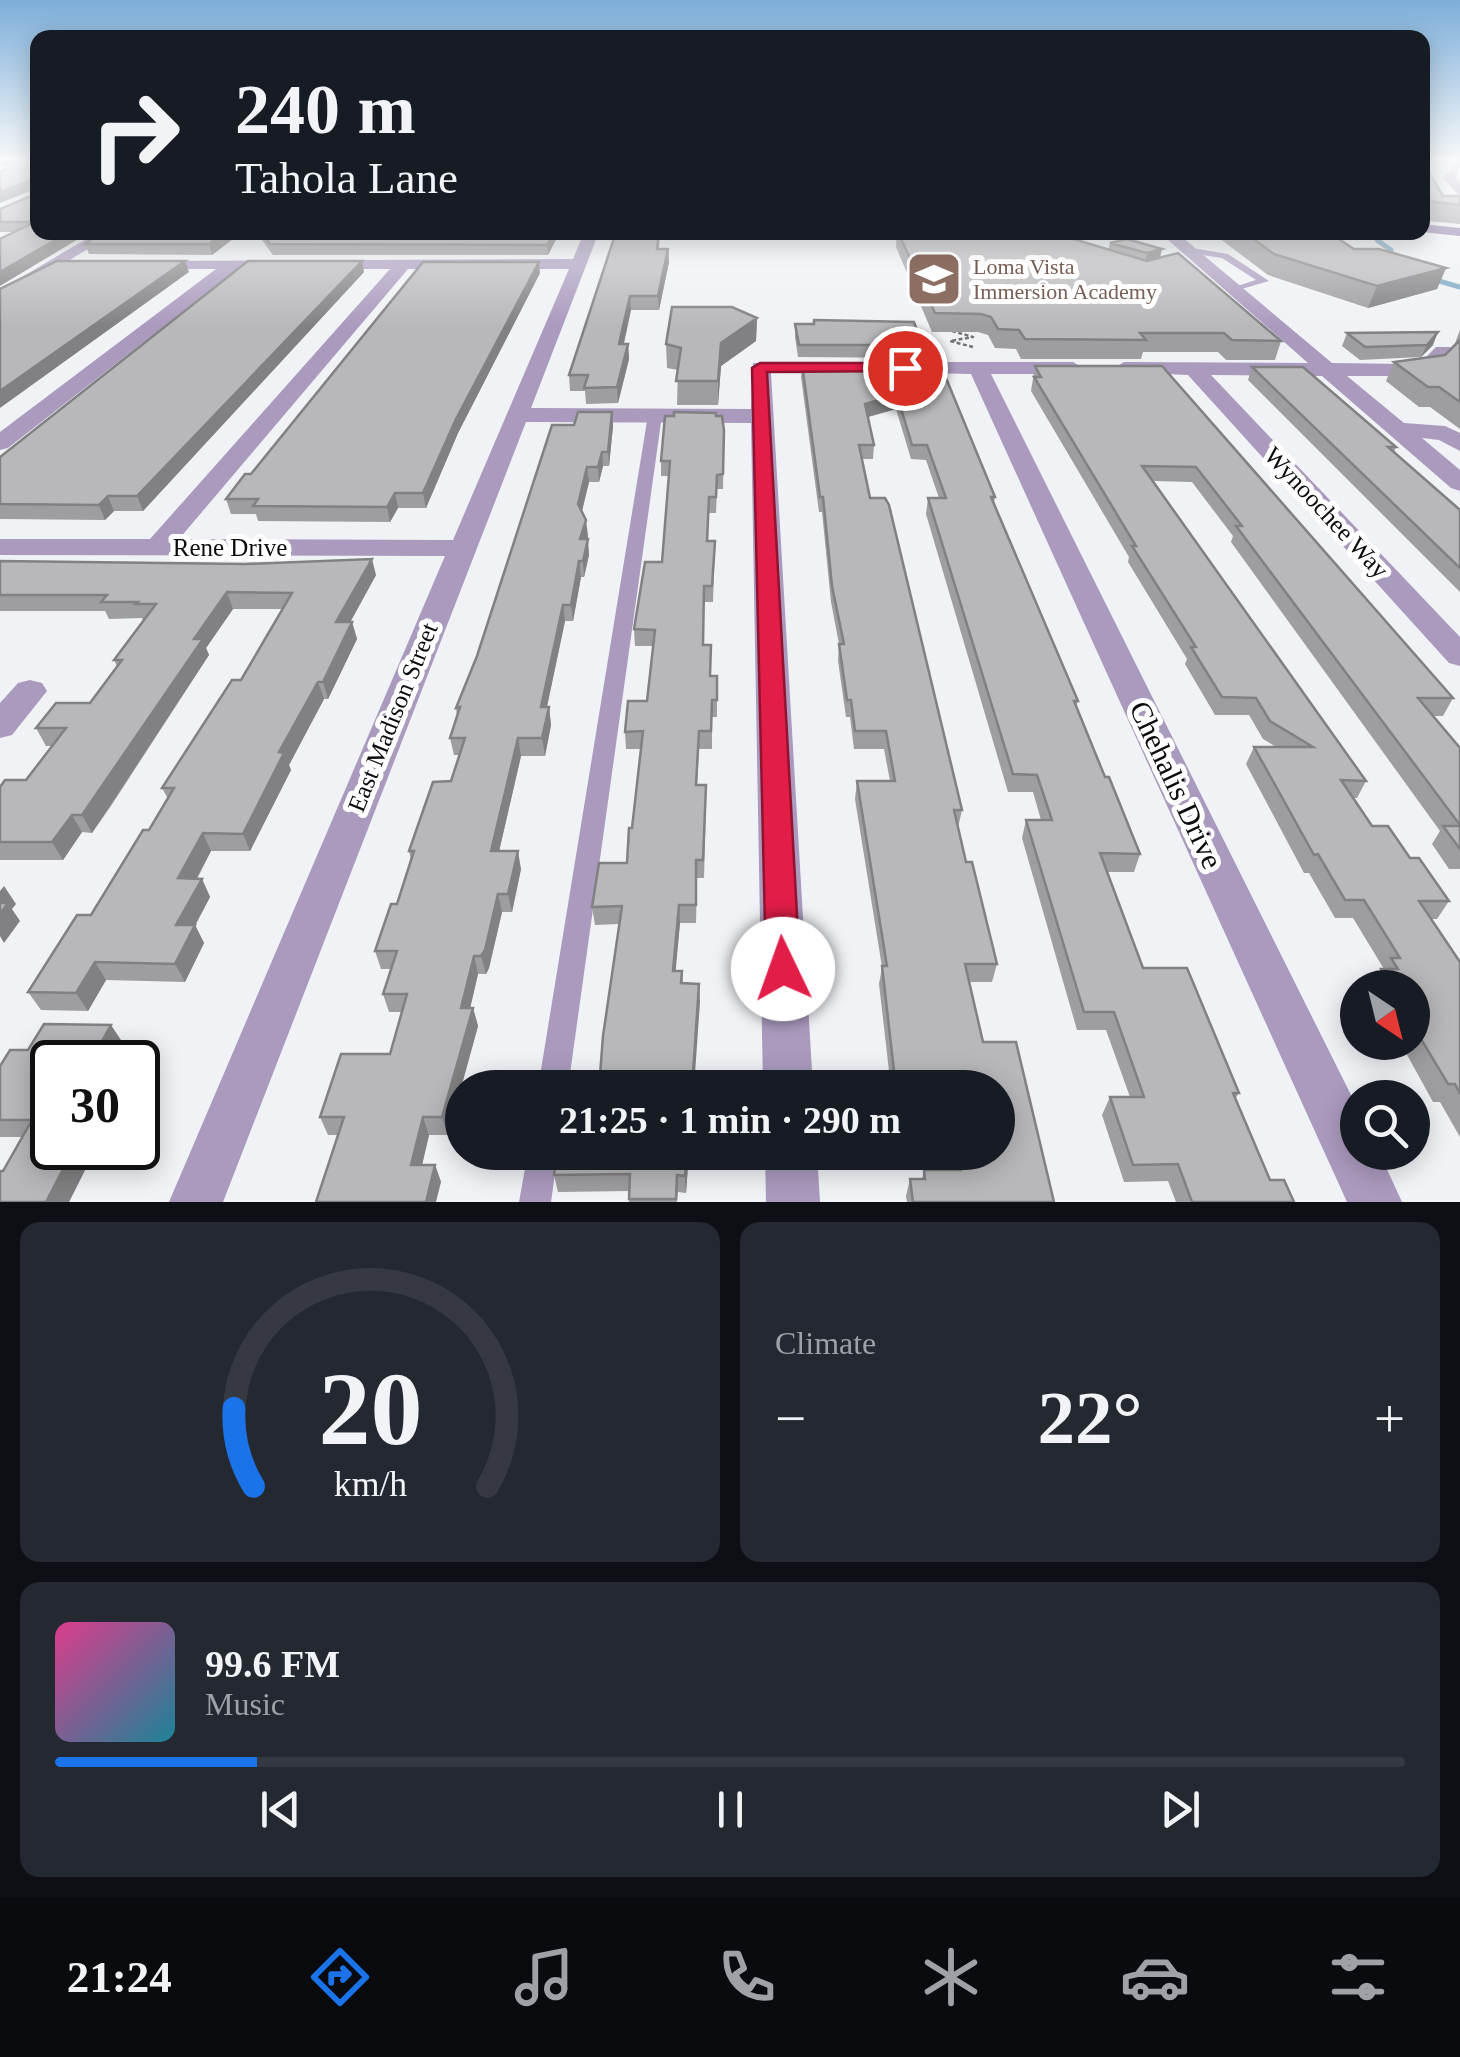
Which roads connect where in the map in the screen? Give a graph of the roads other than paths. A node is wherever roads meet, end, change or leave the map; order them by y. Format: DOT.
graph roads {
  1 [pos="1430,229"];
  2 [pos="1460,232"];
  3 [pos="96,240"];
  4 [pos="1173,240"];
  5 [pos="585,248"];
  6 [pos="1188,256"];
  7 [pos="59,264"];
  8 [pos="96,264"];
  9 [pos="135,264"];
  10 [pos="233,264"];
  11 [pos="403,264"];
  12 [pos="1232,291"];
  13 [pos="0,297"];
  14 [pos="1443,352"];
  15 [pos="968,360"];
  16 [pos="1193,368"];
  17 [pos="1325,368"];
  18 [pos="516,415"];
  19 [pos="654,416"];
  20 [pos="759,416"];
  21 [pos="1398,430"];
  22 [pos="0,443"];
  23 [pos="1460,444"];
  24 [pos="1460,484"];
  25 [pos="0,547"];
  26 [pos="158,547"];
  27 [pos="461,548"];
  28 [pos="1460,656"];
  29 [pos="30,690"];
  30 [pos="0,726"];
  31 [pos="557,1070"];
  32 [pos="787,1070"];
  33 [pos="540,1170"];
  34 [pos="792,1170"];
  35 [pos="196,1202"];
  36 [pos="535,1202"];
  37 [pos="793,1202"];
  38 [pos="1375,1202"];
  1 -- 2 [label="street"];
  3 -- 7 [label="street"];
  4 -- 6 [label="street"];
  5 -- 11 [label="street"];
  5 -- 18 [label="street, East Madison Street"];
  6 -- 12 [label="street"];
  6 -- 12 [label="lane"];
  7 -- 8 [label="street"];
  7 -- 13 [label="street"];
  9 -- 10 [label="street"];
  10 -- 11 [label="street"];
  10 -- 22 [label="street"];
  11 -- 26 [label="street"];
  12 -- 17 [label="street"];
  14 -- 17 [label="street"];
  15 -- 16 [label="street"];
  15 -- 20 [label="street"];
  15 -- 38 [label="street, Chehalis Drive"];
  16 -- 17 [label="street"];
  16 -- 28 [label="street, Wynoochee Way"];
  17 -- 21 [label="street"];
  18 -- 19 [label="street"];
  18 -- 27 [label="street, East Madison Street"];
  19 -- 20 [label="street"];
  19 -- 31 [label="lane"];
  20 -- 32 [label="street"];
  21 -- 23 [label="street"];
  21 -- 24 [label="street"];
  25 -- 26 [label="street, Rene Drive"];
  26 -- 27 [label="street, Rene Drive"];
  27 -- 35 [label="street, East Madison Street"];
  29 -- 30 [label="street"];
  33 -- 36 [label="lane"];
  34 -- 37 [label="street"];
}
